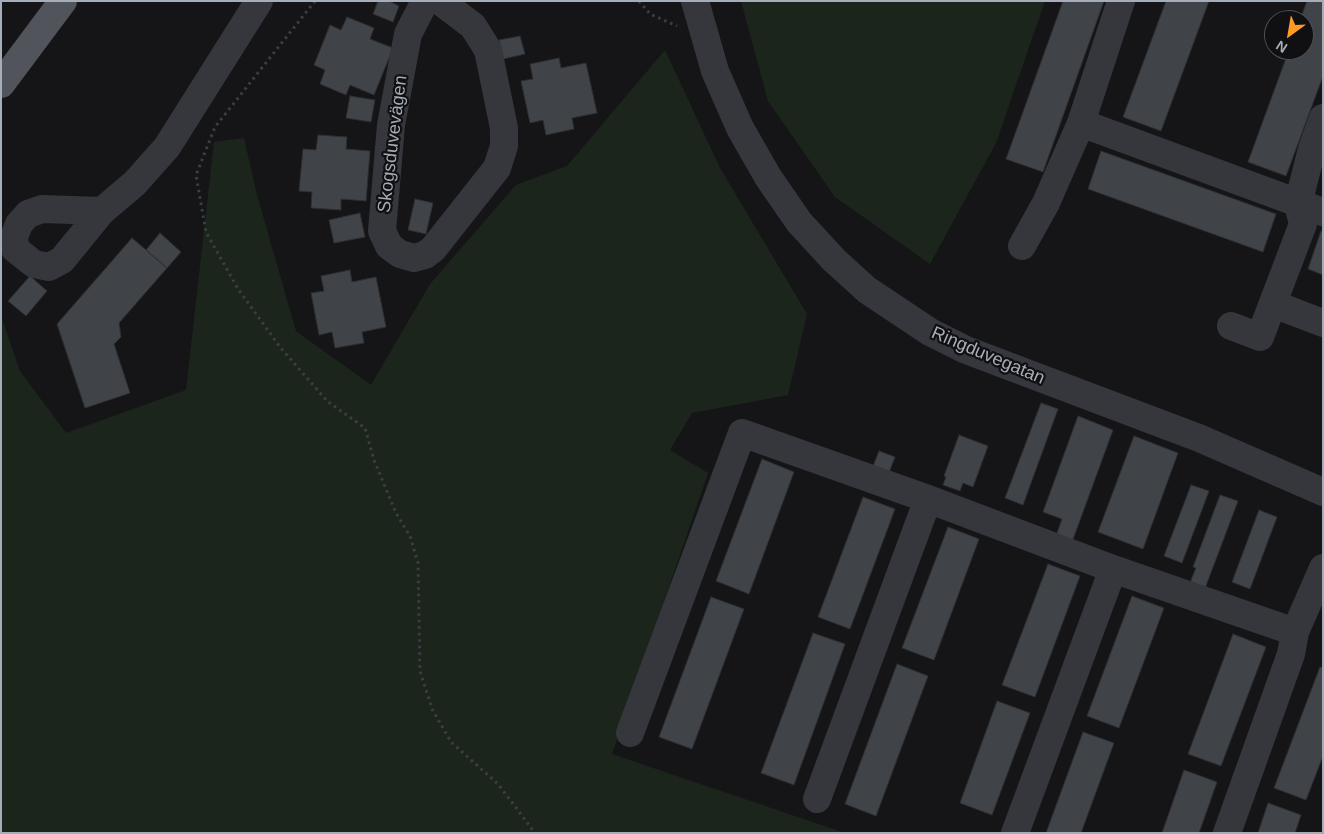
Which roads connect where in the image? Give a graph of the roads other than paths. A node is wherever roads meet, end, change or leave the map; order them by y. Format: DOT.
graph roads {
  1 [pos="62,1"];
  2 [pos="259,1"];
  3 [pos="695,1"];
  4 [pos="1121,1"];
  5 [pos="430,2"];
  6 [pos="1,84"];
  7 [pos="1323,118"];
  8 [pos="1081,123"];
  9 [pos="1310,208"];
  10 [pos="102,211"];
  11 [pos="1022,246"];
  12 [pos="1273,304"];
  13 [pos="1323,323"];
  14 [pos="1231,326"];
  15 [pos="1323,492"];
  16 [pos="928,500"];
  17 [pos="1323,568"];
  18 [pos="1113,569"];
  19 [pos="1295,632"];
  20 [pos="630,733"];
  21 [pos="816,799"];
  22 [pos="1015,833"];
  23 [pos="1227,833"];
  1 -- 6 [label="main road"];
  2 -- 10 [label="street"];
  3 -- 15 [label="street, Ringduvegatan"];
  4 -- 8 [label="street"];
  5 -- 5 [label="street, Skogsduvevägen"];
  7 -- 9 [label="street"];
  8 -- 9 [label="street"];
  8 -- 11 [label="street"];
  9 -- 12 [label="street"];
  12 -- 13 [label="street"];
  12 -- 14 [label="street"];
  16 -- 18 [label="street"];
  16 -- 20 [label="street"];
  16 -- 21 [label="street"];
  17 -- 19 [label="street"];
  18 -- 19 [label="street"];
  18 -- 22 [label="street"];
  19 -- 23 [label="street"];
}
